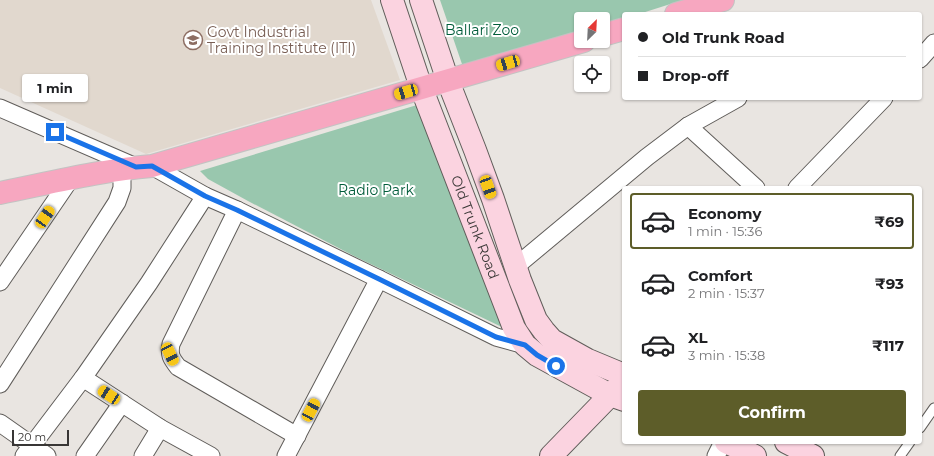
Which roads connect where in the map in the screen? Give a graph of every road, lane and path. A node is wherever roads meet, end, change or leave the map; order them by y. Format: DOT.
graph roads {
  1 [pos="392,0"];
  2 [pos="421,0"];
  3 [pos="723,0"];
  4 [pos="683,12"];
  5 [pos="622,30"];
  6 [pos="610,33"];
  7 [pos="934,43"];
  8 [pos="574,44"];
  9 [pos="922,57"];
  10 [pos="448,81"];
  11 [pos="421,88"];
  12 [pos="734,100"];
  13 [pos="882,100"];
  14 [pos="0,108"];
  15 [pos="688,126"];
  16 [pos="137,168"];
  17 [pos="72,178"];
  18 [pos="754,186"];
  19 [pos="799,186"];
  20 [pos="0,193"];
  21 [pos="205,196"];
  22 [pos="237,210"];
  23 [pos="516,267"];
  24 [pos="379,279"];
  25 [pos="0,282"];
  26 [pos="525,345"];
  27 [pos="622,374"];
  28 [pos="83,378"];
  29 [pos="0,384"];
  30 [pos="619,392"];
  31 [pos="122,404"];
  32 [pos="934,408"];
  33 [pos="0,423"];
  34 [pos="922,425"];
  35 [pos="160,428"];
  36 [pos="297,436"];
  37 [pos="723,444"];
  38 [pos="728,444"];
  39 [pos="790,444"];
  40 [pos="909,444"];
  41 [pos="28,451"];
  42 [pos="46,456"];
  43 [pos="85,456"];
  44 [pos="143,456"];
  45 [pos="211,456"];
  46 [pos="286,456"];
  47 [pos="551,456"];
  48 [pos="716,456"];
  49 [pos="755,456"];
  50 [pos="813,456"];
  51 [pos="900,456"];
  1 -- 11 [label="street, Old Trunk Road"];
  2 -- 10 [label="street"];
  3 -- 4 [label="main road"];
  5 -- 6 [label="main road"];
  7 -- 9 [label="street"];
  8 -- 10 [label="main road"];
  10 -- 11 [label="main road"];
  10 -- 23 [label="street"];
  11 -- 16 [label="main road"];
  11 -- 26 [label="street, Old Trunk Road"];
  12 -- 15 [label="street"];
  13 -- 19 [label="street"];
  14 -- 16 [label="street"];
  15 -- 18 [label="street"];
  15 -- 23 [label="street"];
  16 -- 17 [label="main road"];
  16 -- 21 [label="street"];
  16 -- 29 [label="street"];
  17 -- 20 [label="main road"];
  17 -- 25 [label="street"];
  21 -- 22 [label="street"];
  21 -- 28 [label="street"];
  22 -- 24 [label="street"];
  22 -- 36 [label="street"];
  23 -- 27 [label="street"];
  24 -- 26 [label="street"];
  24 -- 36 [label="street"];
  26 -- 30 [label="street, Old Trunk Road"];
  28 -- 31 [label="street"];
  28 -- 41 [label="street"];
  30 -- 47 [label="street"];
  31 -- 35 [label="street"];
  31 -- 43 [label="street"];
  32 -- 34 [label="lane"];
  33 -- 41 [label="street"];
  35 -- 44 [label="street"];
  35 -- 45 [label="street"];
  36 -- 46 [label="street"];
  37 -- 48 [label="street"];
  38 -- 49 [label="street"];
  39 -- 50 [label="street"];
  40 -- 51 [label="lane"];
  41 -- 42 [label="street"];
}
